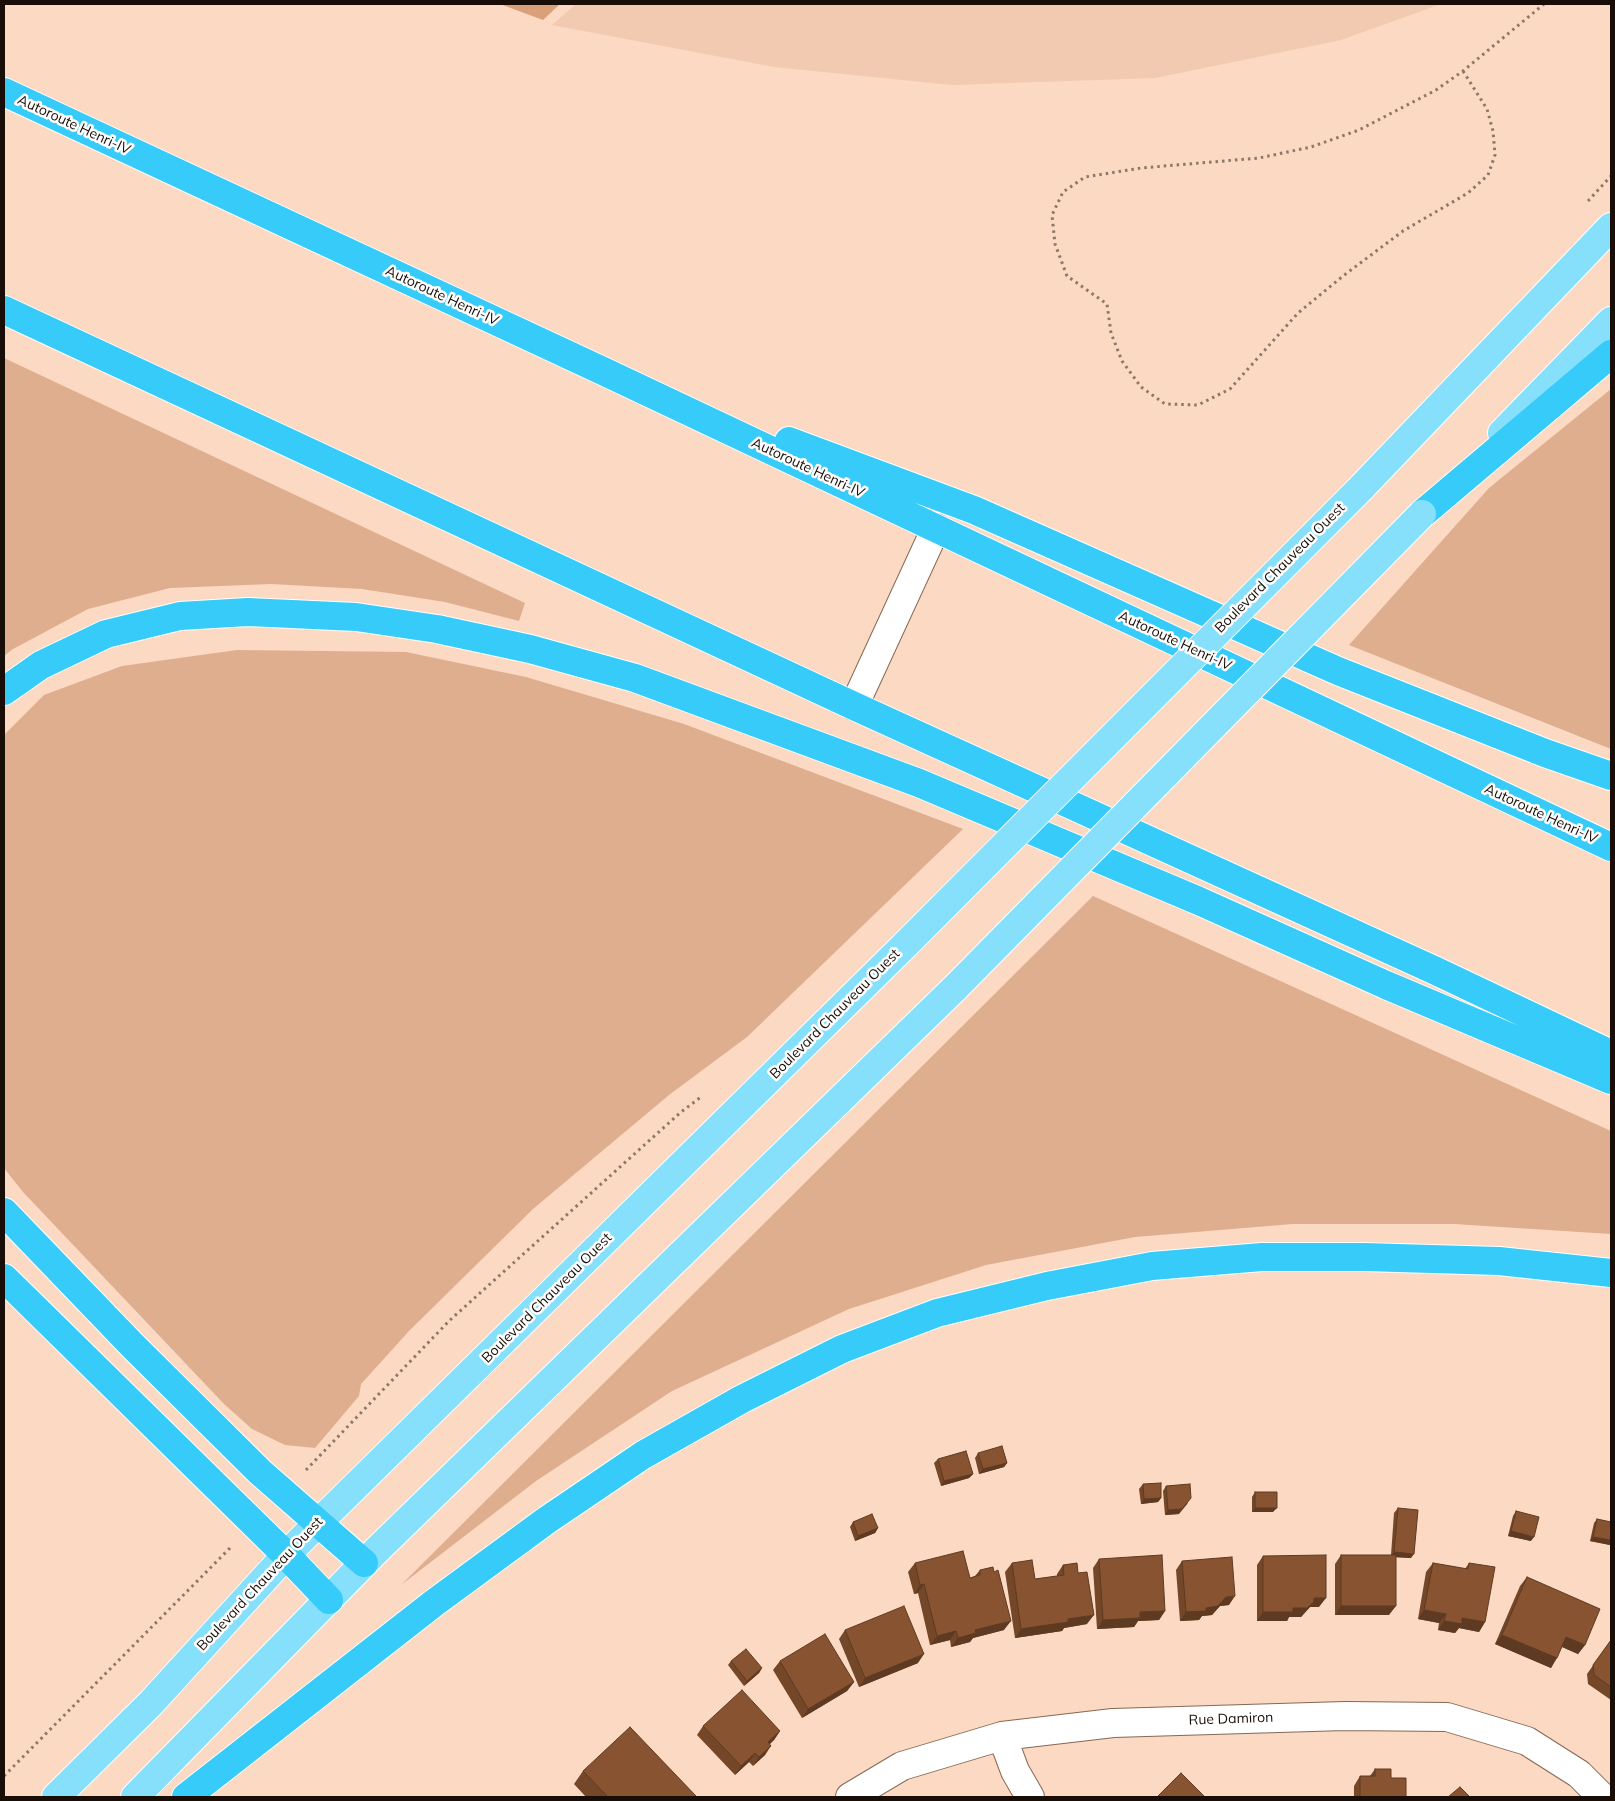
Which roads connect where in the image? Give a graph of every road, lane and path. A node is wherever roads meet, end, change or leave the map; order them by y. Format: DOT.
graph roads {
  1 [pos="1544,4"];
  2 [pos="1463,71"];
  3 [pos="4,92"];
  4 [pos="1611,227"];
  5 [pos="4,310"];
  6 [pos="1611,321"];
  7 [pos="1611,354"];
  8 [pos="605,372"];
  9 [pos="1422,514"];
  10 [pos="936,528"];
  11 [pos="4,691"];
  12 [pos="854,706"];
  13 [pos="1611,776"];
  14 [pos="1611,847"];
  15 [pos="1611,1054"];
  16 [pos="1611,1080"];
  17 [pos="703,1096"];
  18 [pos="4,1212"];
  19 [pos="1611,1273"];
  20 [pos="4,1278"];
  21 [pos="326,1449"];
  22 [pos="318,1522"];
  23 [pos="286,1555"];
  24 [pos="364,1563"];
  25 [pos="213,1565"];
  26 [pos="329,1600"];
  27 [pos="1002,1736"];
  28 [pos="4,1776"];
  29 [pos="56,1797"];
  30 [pos="135,1797"];
  31 [pos="186,1797"];
  32 [pos="850,1797"];
  33 [pos="1030,1797"];
  34 [pos="1602,1797"];
  1 -- 2 [label="path"];
  2 -- 2 [label="path"];
  3 -- 8 [label="highway, Autoroute Henri-IV"];
  4 -- 22 [label="main road, Boulevard Chauveau Ouest, bridge"];
  5 -- 12 [label="highway"];
  6 -- 9 [label="main road"];
  7 -- 9 [label="highway"];
  8 -- 10 [label="highway, Autoroute Henri-IV"];
  8 -- 13 [label="highway"];
  9 -- 24 [label="main road, bridge"];
  10 -- 12 [label="street"];
  10 -- 14 [label="highway, Autoroute Henri-IV"];
  11 -- 16 [label="highway"];
  12 -- 15 [label="highway"];
  17 -- 21 [label="path"];
  18 -- 22 [label="highway"];
  19 -- 31 [label="highway"];
  20 -- 23 [label="highway"];
  22 -- 23 [label="main road, Boulevard Chauveau Ouest"];
  22 -- 24 [label="highway"];
  23 -- 26 [label="highway"];
  23 -- 29 [label="main road, Boulevard Chauveau Ouest"];
  24 -- 26 [label="main road"];
  25 -- 28 [label="path"];
  26 -- 30 [label="main road"];
  27 -- 32 [label="street, Rue Damiron"];
  27 -- 33 [label="street"];
  27 -- 34 [label="street, Rue Damiron"];
}
